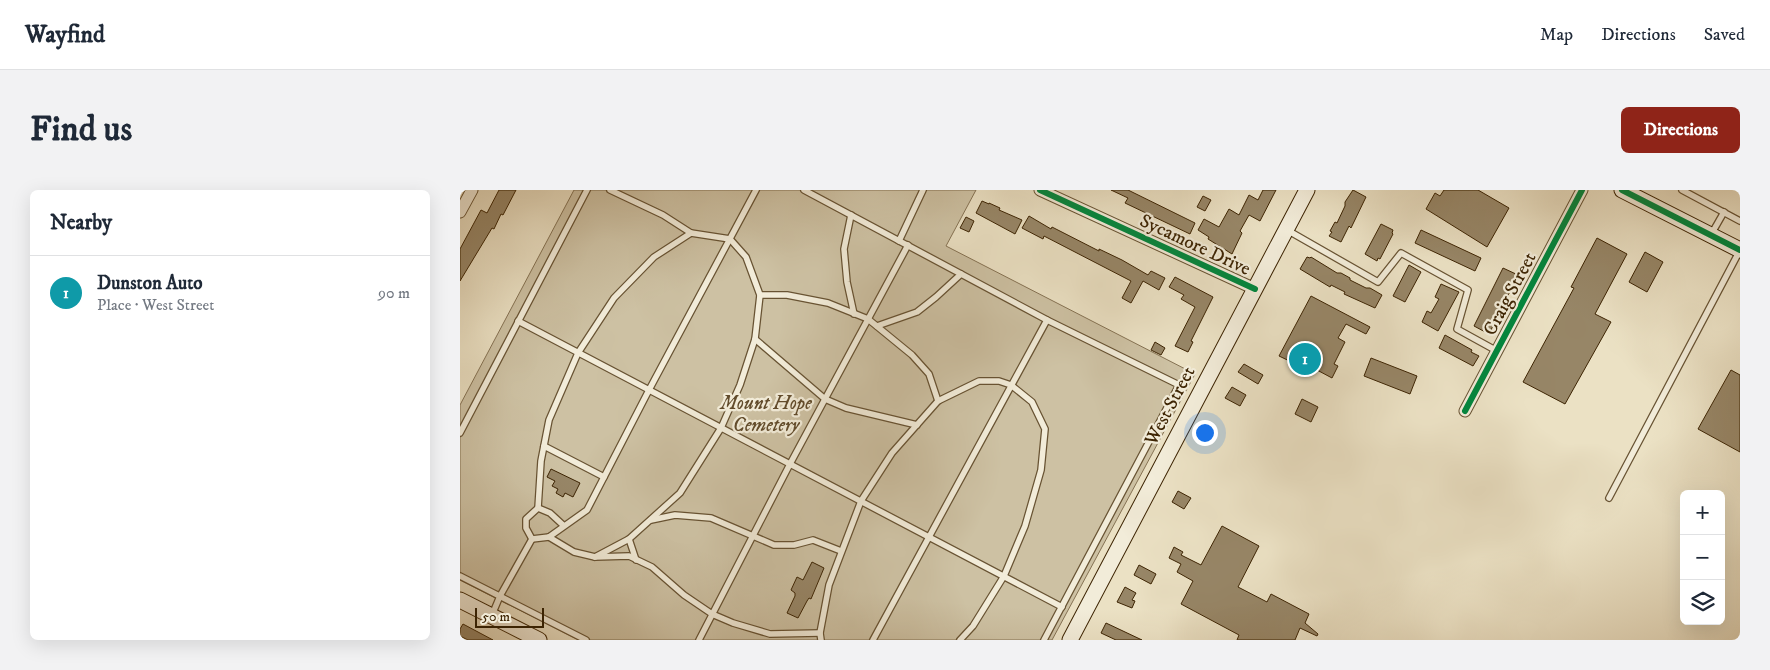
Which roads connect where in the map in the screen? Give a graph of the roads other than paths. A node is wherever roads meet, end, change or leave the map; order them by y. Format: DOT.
graph roads {
  1 [pos="472,190"];
  2 [pos="587,190"];
  3 [pos="610,190"];
  4 [pos="756,190"];
  5 [pos="804,190"];
  6 [pos="923,190"];
  7 [pos="1040,190"];
  8 [pos="1307,190"];
  9 [pos="1582,190"];
  10 [pos="1682,190"];
  11 [pos="1631,192"];
  12 [pos="460,212"];
  13 [pos="1724,212"];
  14 [pos="851,215"];
  15 [pos="1740,220"];
  16 [pos="1286,229"];
  17 [pos="690,233"];
  18 [pos="1711,235"];
  19 [pos="730,239"];
  20 [pos="899,241"];
  21 [pos="908,245"];
  22 [pos="1740,250"];
  23 [pos="960,274"];
  24 [pos="1254,289"];
  25 [pos="760,295"];
  26 [pos="854,314"];
  27 [pos="868,319"];
  28 [pos="1047,320"];
  29 [pos="518,321"];
  30 [pos="876,326"];
  31 [pos="755,339"];
  32 [pos="1497,351"];
  33 [pos="578,353"];
  34 [pos="1011,385"];
  35 [pos="649,390"];
  36 [pos="825,399"];
  37 [pos="938,401"];
  38 [pos="1465,411"];
  39 [pos="917,425"];
  40 [pos="721,428"];
  41 [pos="460,433"];
  42 [pos="544,446"];
  43 [pos="790,464"];
  44 [pos="604,477"];
  45 [pos="1609,498"];
  46 [pos="860,501"];
  47 [pos="669,503"];
  48 [pos="538,508"];
  49 [pos="675,515"];
  50 [pos="649,521"];
  51 [pos="563,525"];
  52 [pos="752,536"];
  53 [pos="549,537"];
  54 [pos="929,537"];
  55 [pos="532,539"];
  56 [pos="629,539"];
  57 [pos="841,551"];
  58 [pos="595,557"];
  59 [pos="636,560"];
  60 [pos="460,576"];
  61 [pos="1004,576"];
  62 [pos="500,596"];
  63 [pos="460,600"];
  64 [pos="1062,606"];
  65 [pos="712,614"];
  66 [pos="491,616"];
  67 [pos="820,637"];
  68 [pos="539,640"];
  69 [pos="586,640"];
  70 [pos="699,640"];
  71 [pos="873,640"];
  72 [pos="960,640"];
  73 [pos="1044,640"];
  74 [pos="1070,640"];
  1 -- 12 [label="street"];
  2 -- 29 [label="lane"];
  3 -- 17 [label="lane"];
  4 -- 19 [label="lane"];
  5 -- 14 [label="lane"];
  6 -- 20 [label="lane"];
  7 -- 24 [label="street, Sycamore Drive"];
  8 -- 16 [label="main road, West Street"];
  9 -- 32 [label="street, Craig Street"];
  10 -- 13 [label="lane"];
  11 -- 18 [label="main road"];
  13 -- 15 [label="lane"];
  13 -- 18 [label="lane"];
  14 -- 20 [label="lane"];
  14 -- 26 [label="lane"];
  16 -- 24 [label="main road, West Street"];
  16 -- 32 [label="lane"];
  17 -- 19 [label="lane"];
  17 -- 33 [label="lane"];
  18 -- 22 [label="main road"];
  19 -- 25 [label="lane"];
  19 -- 35 [label="lane"];
  20 -- 21 [label="lane"];
  21 -- 23 [label="lane"];
  21 -- 27 [label="lane"];
  22 -- 45 [label="lane"];
  23 -- 28 [label="lane"];
  23 -- 30 [label="lane"];
  24 -- 74 [label="main road, West Street"];
  25 -- 26 [label="lane"];
  25 -- 31 [label="lane"];
  26 -- 27 [label="lane"];
  27 -- 30 [label="lane"];
  27 -- 36 [label="lane"];
  28 -- 34 [label="lane"];
  28 -- 64 [label="lane"];
  29 -- 33 [label="lane"];
  29 -- 41 [label="lane"];
  30 -- 37 [label="lane"];
  31 -- 36 [label="lane"];
  31 -- 40 [label="lane"];
  32 -- 38 [label="street, Craig Street"];
  33 -- 35 [label="lane"];
  33 -- 42 [label="lane"];
  34 -- 37 [label="lane"];
  34 -- 54 [label="lane"];
  34 -- 61 [label="lane"];
  35 -- 40 [label="lane"];
  35 -- 44 [label="lane"];
  36 -- 39 [label="lane"];
  36 -- 43 [label="lane"];
  37 -- 39 [label="lane"];
  39 -- 46 [label="lane"];
  40 -- 43 [label="lane"];
  40 -- 47 [label="lane"];
  42 -- 44 [label="lane"];
  42 -- 48 [label="lane"];
  43 -- 46 [label="lane"];
  43 -- 52 [label="lane"];
  44 -- 51 [label="lane"];
  46 -- 54 [label="lane"];
  46 -- 57 [label="lane"];
  47 -- 49 [label="lane"];
  47 -- 50 [label="lane"];
  48 -- 51 [label="lane"];
  48 -- 55 [label="lane"];
  49 -- 50 [label="lane"];
  49 -- 52 [label="lane"];
  50 -- 56 [label="lane"];
  51 -- 53 [label="lane"];
  52 -- 57 [label="lane"];
  52 -- 65 [label="lane"];
  53 -- 55 [label="lane"];
  53 -- 58 [label="lane"];
  54 -- 61 [label="lane"];
  54 -- 71 [label="lane"];
  55 -- 62 [label="lane"];
  56 -- 58 [label="lane"];
  56 -- 59 [label="lane"];
  57 -- 67 [label="lane"];
  58 -- 59 [label="lane"];
  59 -- 65 [label="lane"];
  60 -- 62 [label="lane"];
  61 -- 64 [label="lane"];
  61 -- 72 [label="lane"];
  62 -- 66 [label="lane"];
  62 -- 69 [label="lane"];
  63 -- 66 [label="main road"];
  64 -- 73 [label="lane"];
  65 -- 67 [label="lane"];
  65 -- 70 [label="lane"];
  66 -- 68 [label="main road"];
}
